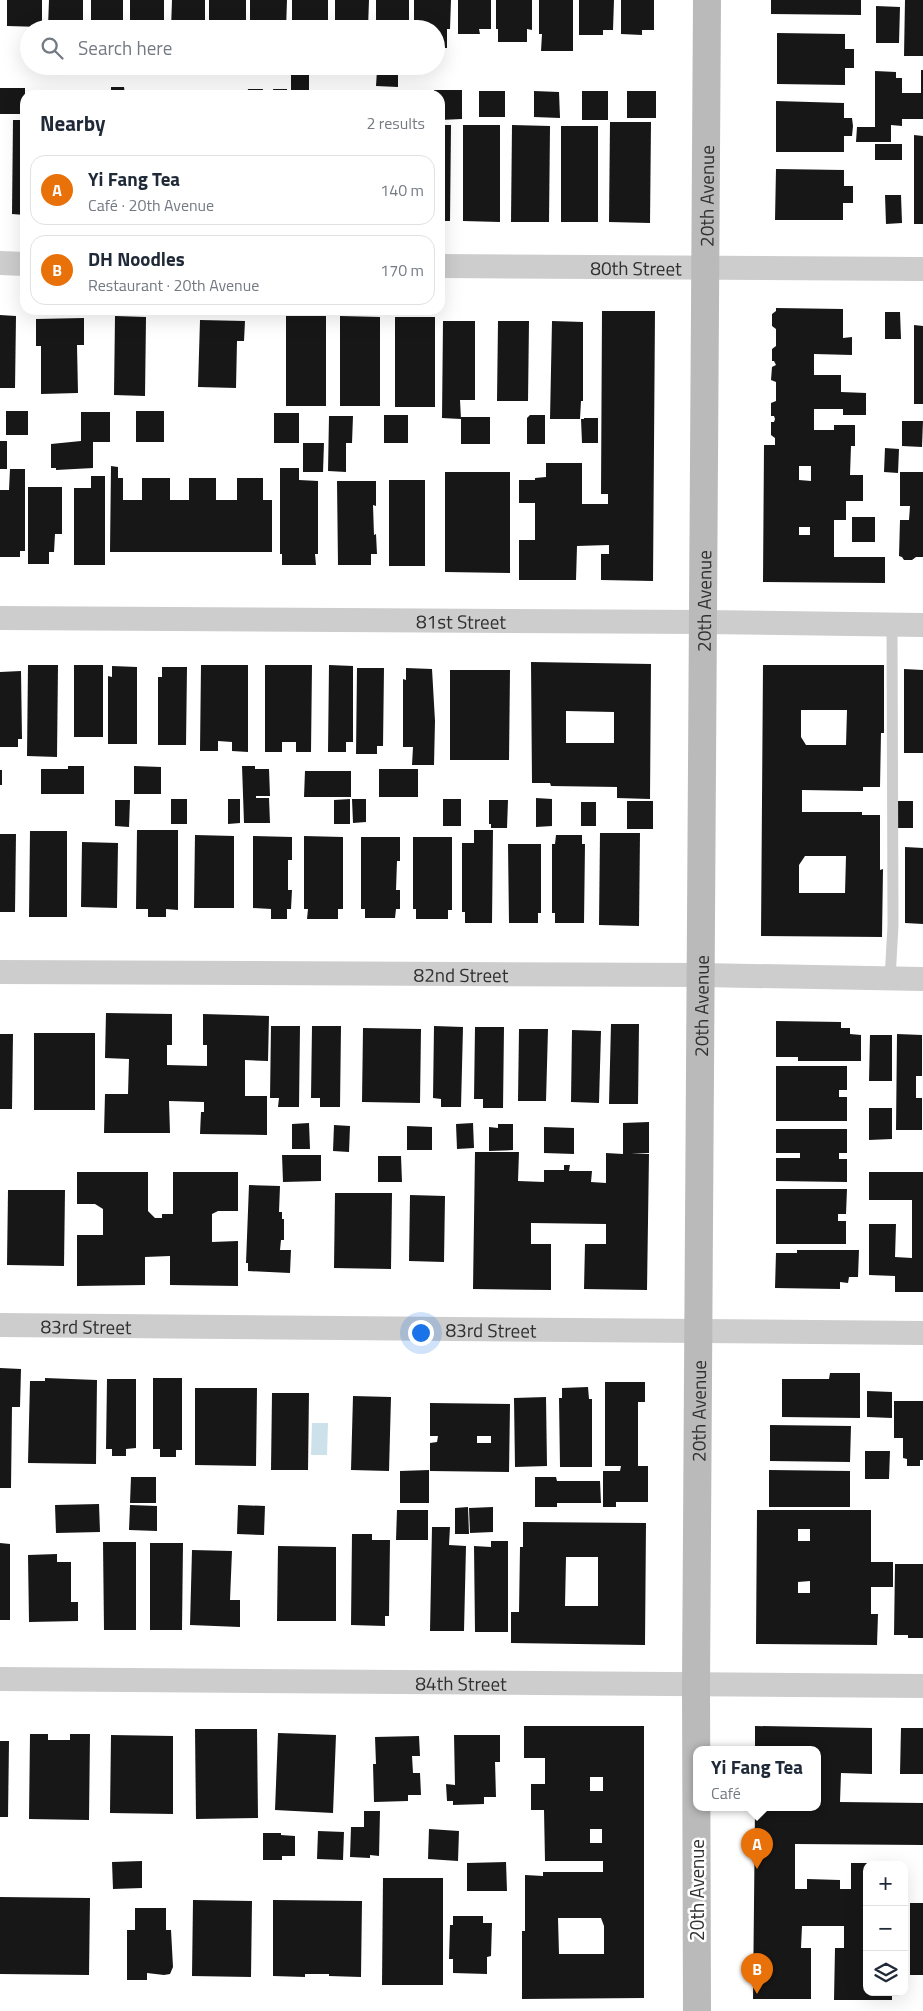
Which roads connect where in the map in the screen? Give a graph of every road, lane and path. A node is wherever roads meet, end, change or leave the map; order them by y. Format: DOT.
graph roads {
  1 [pos="707,0"];
  2 [pos="0,263"];
  3 [pos="20,264"];
  4 [pos="445,266"];
  5 [pos="706,267"];
  6 [pos="923,268"];
  7 [pos="0,618"];
  8 [pos="703,622"];
  9 [pos="892,625"];
  10 [pos="923,626"];
  11 [pos="0,972"];
  12 [pos="702,975"];
  13 [pos="890,979"];
  14 [pos="923,979"];
  15 [pos="0,1325"];
  16 [pos="698,1330"];
  17 [pos="923,1333"];
  18 [pos="0,1679"];
  19 [pos="696,1684"];
  20 [pos="923,1686"];
  21 [pos="696,1746"];
  22 [pos="696,1811"];
  23 [pos="697,2011"];
  1 -- 5 [label="street, 20th Avenue"];
  2 -- 3 [label="street"];
  4 -- 5 [label="street, 80th Street"];
  5 -- 6 [label="street, 80th Street"];
  5 -- 8 [label="street, 20th Avenue"];
  7 -- 8 [label="street, 81st Street"];
  8 -- 9 [label="street, 81st Street"];
  8 -- 12 [label="street, 20th Avenue"];
  9 -- 10 [label="street, 81st Street"];
  9 -- 13 [label="lane"];
  11 -- 12 [label="street, 82nd Street"];
  12 -- 13 [label="street, 82nd Street"];
  12 -- 16 [label="street, 20th Avenue"];
  13 -- 14 [label="street, 82nd Street"];
  15 -- 16 [label="street, 83rd Street"];
  16 -- 17 [label="street, 83rd Street"];
  16 -- 19 [label="street, 20th Avenue"];
  18 -- 19 [label="street, 84th Street"];
  19 -- 20 [label="street, 84th Street"];
  19 -- 21 [label="street, 20th Avenue"];
  22 -- 23 [label="street, 20th Avenue"];
}
